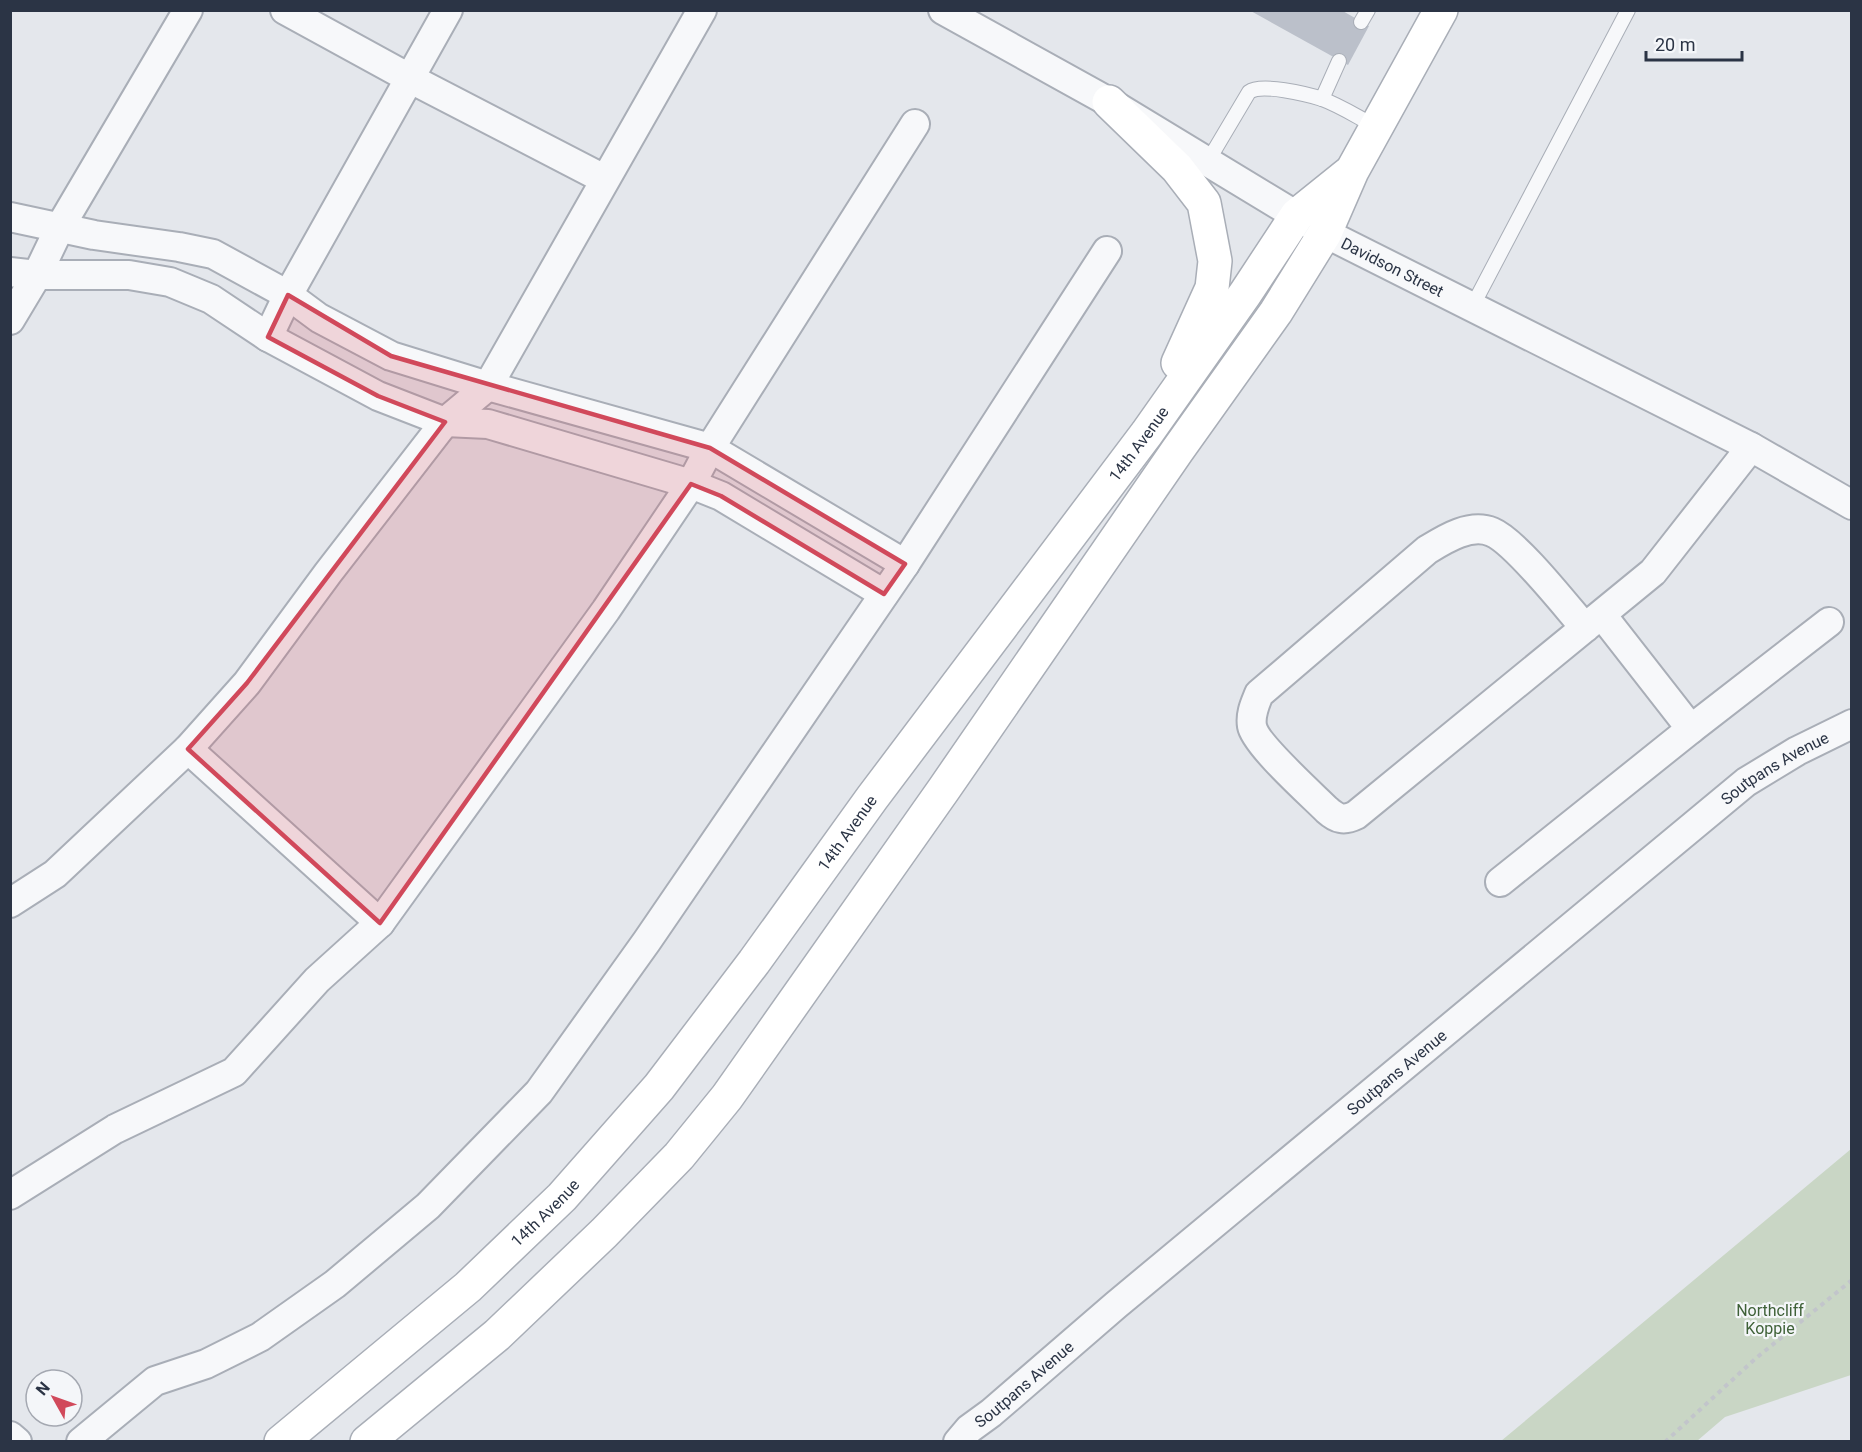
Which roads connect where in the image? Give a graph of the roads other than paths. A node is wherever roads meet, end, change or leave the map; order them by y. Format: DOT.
graph roads {
  1 [pos="188,10"];
  2 [pos="285,10"];
  3 [pos="448,10"];
  4 [pos="702,10"];
  5 [pos="943,10"];
  6 [pos="1441,10"];
  7 [pos="1628,10"];
  8 [pos="1339,61"];
  9 [pos="411,79"];
  10 [pos="1322,99"];
  11 [pos="1109,102"];
  12 [pos="915,124"];
  13 [pos="1377,127"];
  14 [pos="1208,161"];
  15 [pos="1352,171"];
  16 [pos="604,179"];
  17 [pos="1297,215"];
  18 [pos="10,217"];
  19 [pos="60,227"];
  20 [pos="1325,233"];
  21 [pos="1107,250"];
  22 [pos="24,273"];
  23 [pos="288,296"];
  24 [pos="1472,307"];
  25 [pos="10,320"];
  26 [pos="268,337"];
  27 [pos="488,386"];
  28 [pos="445,422"];
  29 [pos="1147,433"];
  30 [pos="1751,447"];
  31 [pos="710,448"];
  32 [pos="691,484"];
  33 [pos="1851,505"];
  34 [pos="904,564"];
  35 [pos="884,594"];
  36 [pos="1594,622"];
  37 [pos="1829,622"];
  38 [pos="1851,724"];
  39 [pos="1692,729"];
  40 [pos="188,749"];
  41 [pos="1500,882"];
  42 [pos="10,903"];
  43 [pos="380,923"];
  44 [pos="10,1195"];
  45 [pos="10,1436"];
  46 [pos="17,1442"];
  47 [pos="81,1442"];
  48 [pos="281,1442"];
  49 [pos="367,1442"];
  50 [pos="958,1442"];
  1 -- 19 [label="street"];
  2 -- 9 [label="street"];
  3 -- 9 [label="street"];
  4 -- 16 [label="street"];
  5 -- 11 [label="street, Davidson Street"];
  6 -- 13 [label="main road, 14th Avenue"];
  7 -- 24 [label="lane"];
  8 -- 10 [label="lane"];
  9 -- 16 [label="street"];
  9 -- 23 [label="street"];
  10 -- 13 [label="lane"];
  10 -- 14 [label="lane"];
  11 -- 14 [label="street, Davidson Street"];
  11 -- 29 [label="main road"];
  12 -- 31 [label="street"];
  13 -- 15 [label="main road, 14th Avenue"];
  14 -- 17 [label="street, Davidson Street"];
  15 -- 17 [label="main road, 14th Avenue"];
  15 -- 20 [label="main road, 14th Avenue"];
  16 -- 27 [label="street"];
  17 -- 20 [label="street, Davidson Street"];
  17 -- 29 [label="main road, 14th Avenue"];
  18 -- 19 [label="street"];
  19 -- 22 [label="street"];
  19 -- 23 [label="street"];
  20 -- 24 [label="street, Davidson Street"];
  20 -- 49 [label="main road, 14th Avenue"];
  21 -- 34 [label="street"];
  22 -- 25 [label="street"];
  22 -- 26 [label="street"];
  23 -- 26 [label="street"];
  23 -- 27 [label="street"];
  24 -- 30 [label="street, Davidson Street"];
  26 -- 28 [label="street"];
  27 -- 28 [label="street"];
  27 -- 31 [label="street"];
  28 -- 32 [label="street"];
  28 -- 40 [label="street"];
  29 -- 48 [label="main road, 14th Avenue"];
  30 -- 33 [label="street, Davidson Street"];
  30 -- 36 [label="street"];
  31 -- 32 [label="street"];
  31 -- 34 [label="street"];
  32 -- 35 [label="street"];
  32 -- 43 [label="street"];
  34 -- 35 [label="street"];
  35 -- 47 [label="street"];
  36 -- 36 [label="street"];
  36 -- 39 [label="street"];
  37 -- 39 [label="street"];
  38 -- 50 [label="street, Soutpans Avenue"];
  39 -- 41 [label="street"];
  40 -- 42 [label="street"];
  40 -- 43 [label="street"];
  43 -- 44 [label="street"];
  45 -- 46 [label="street"];
}
